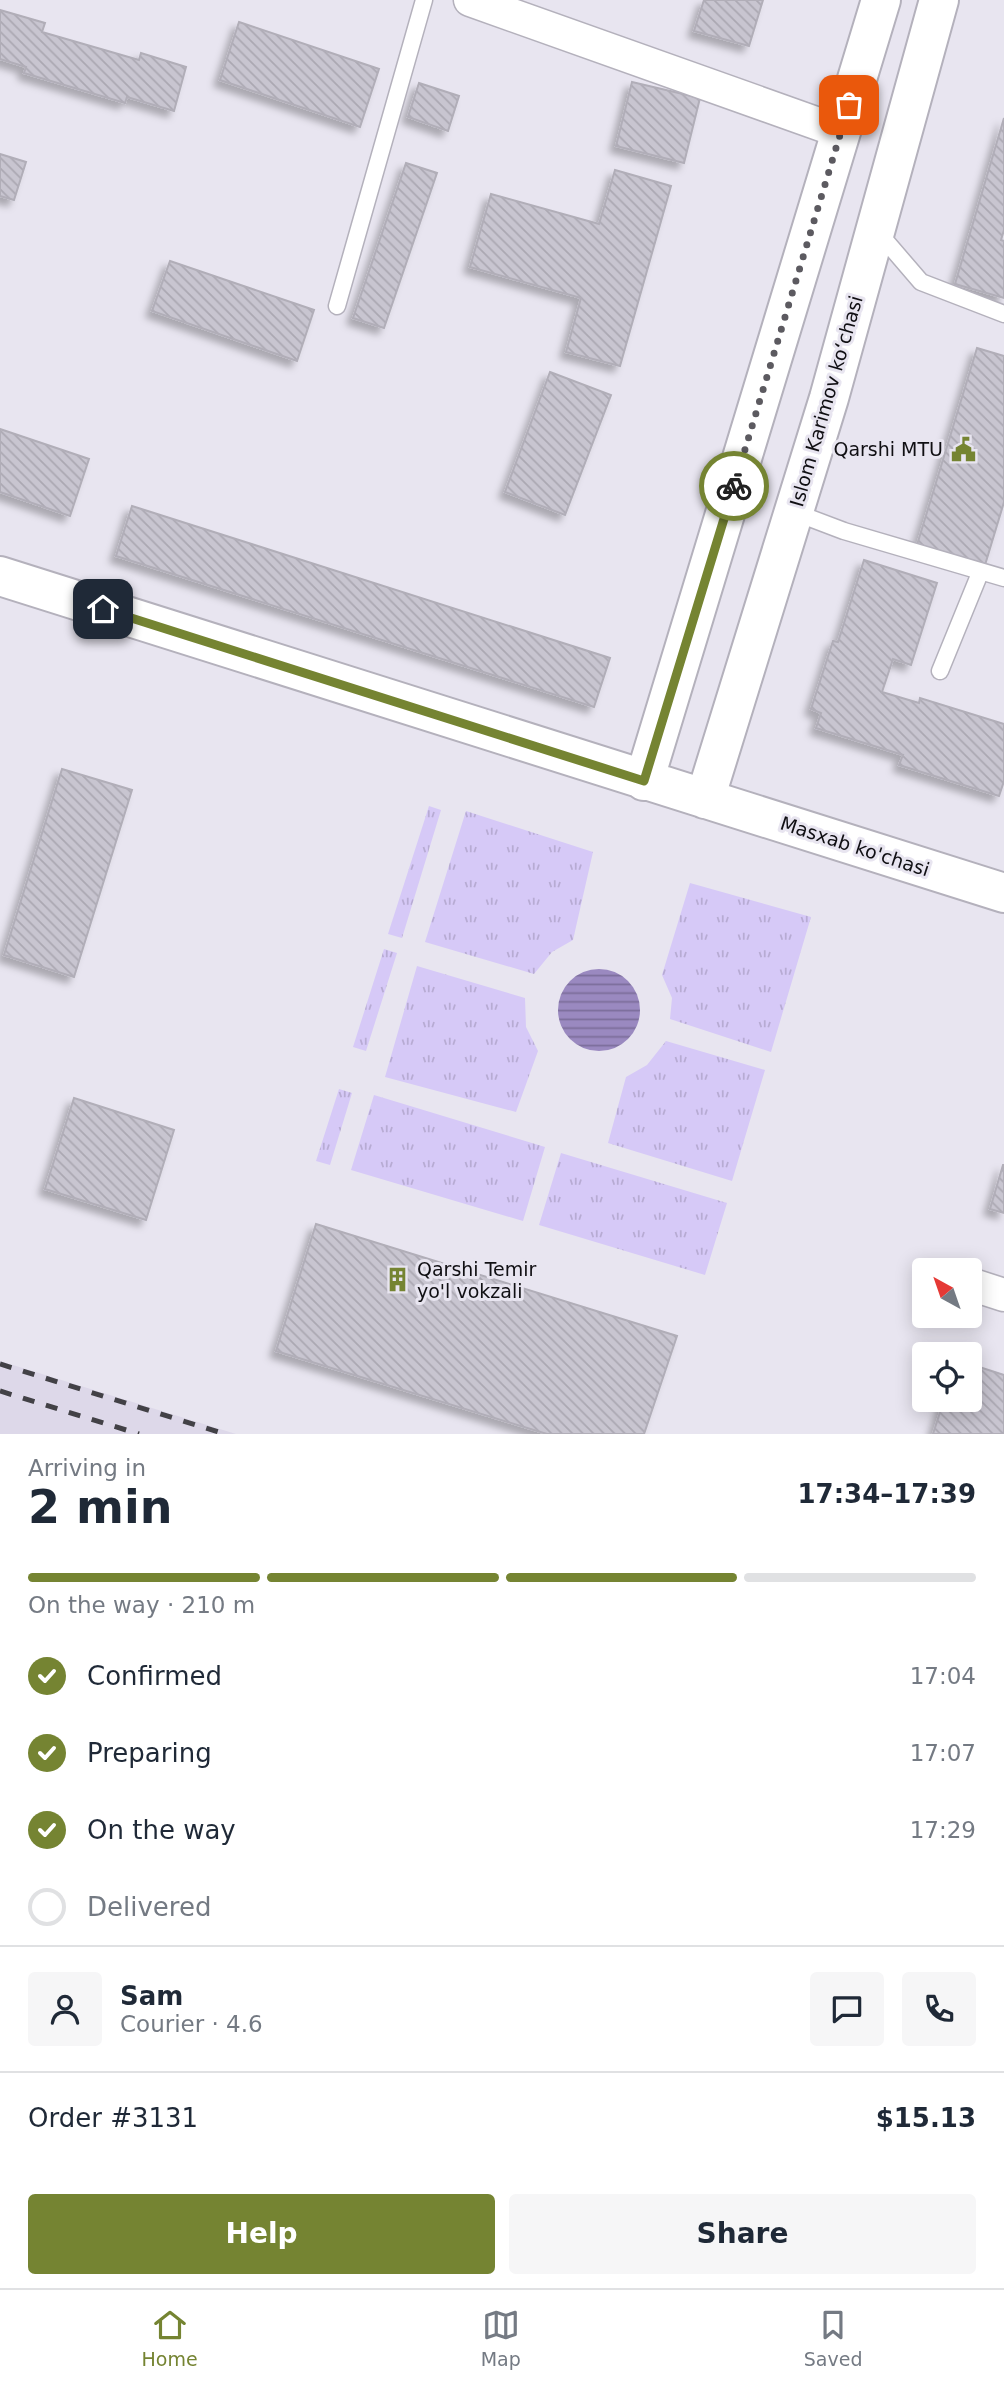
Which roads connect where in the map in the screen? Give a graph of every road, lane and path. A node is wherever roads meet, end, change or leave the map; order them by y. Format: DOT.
graph roads {
  1 [pos="424,0"];
  2 [pos="470,0"];
  3 [pos="881,0"];
  4 [pos="939,0"];
  5 [pos="841,132"];
  6 [pos="875,229"];
  7 [pos="337,306"];
  8 [pos="1004,314"];
  9 [pos="794,512"];
  10 [pos="980,573"];
  11 [pos="0,576"];
  12 [pos="1003,576"];
  13 [pos="940,671"];
  14 [pos="644,781"];
  15 [pos="705,799"];
  16 [pos="1004,894"];
  17 [pos="982,1288"];
  18 [pos="1004,1294"];
  1 -- 7 [label="lane"];
  2 -- 5 [label="street"];
  3 -- 5 [label="main road"];
  4 -- 6 [label="main road, Islom Karimov ko‘chasi"];
  5 -- 14 [label="main road"];
  6 -- 8 [label="lane"];
  6 -- 9 [label="main road, Islom Karimov ko‘chasi"];
  9 -- 10 [label="lane"];
  9 -- 15 [label="main road, Islom Karimov ko‘chasi"];
  10 -- 12 [label="lane"];
  10 -- 13 [label="lane"];
  11 -- 14 [label="main road"];
  14 -- 15 [label="main road, Masxab ko'chasi"];
  15 -- 16 [label="main road, Masxab ko'chasi"];
  17 -- 18 [label="street"];
}
